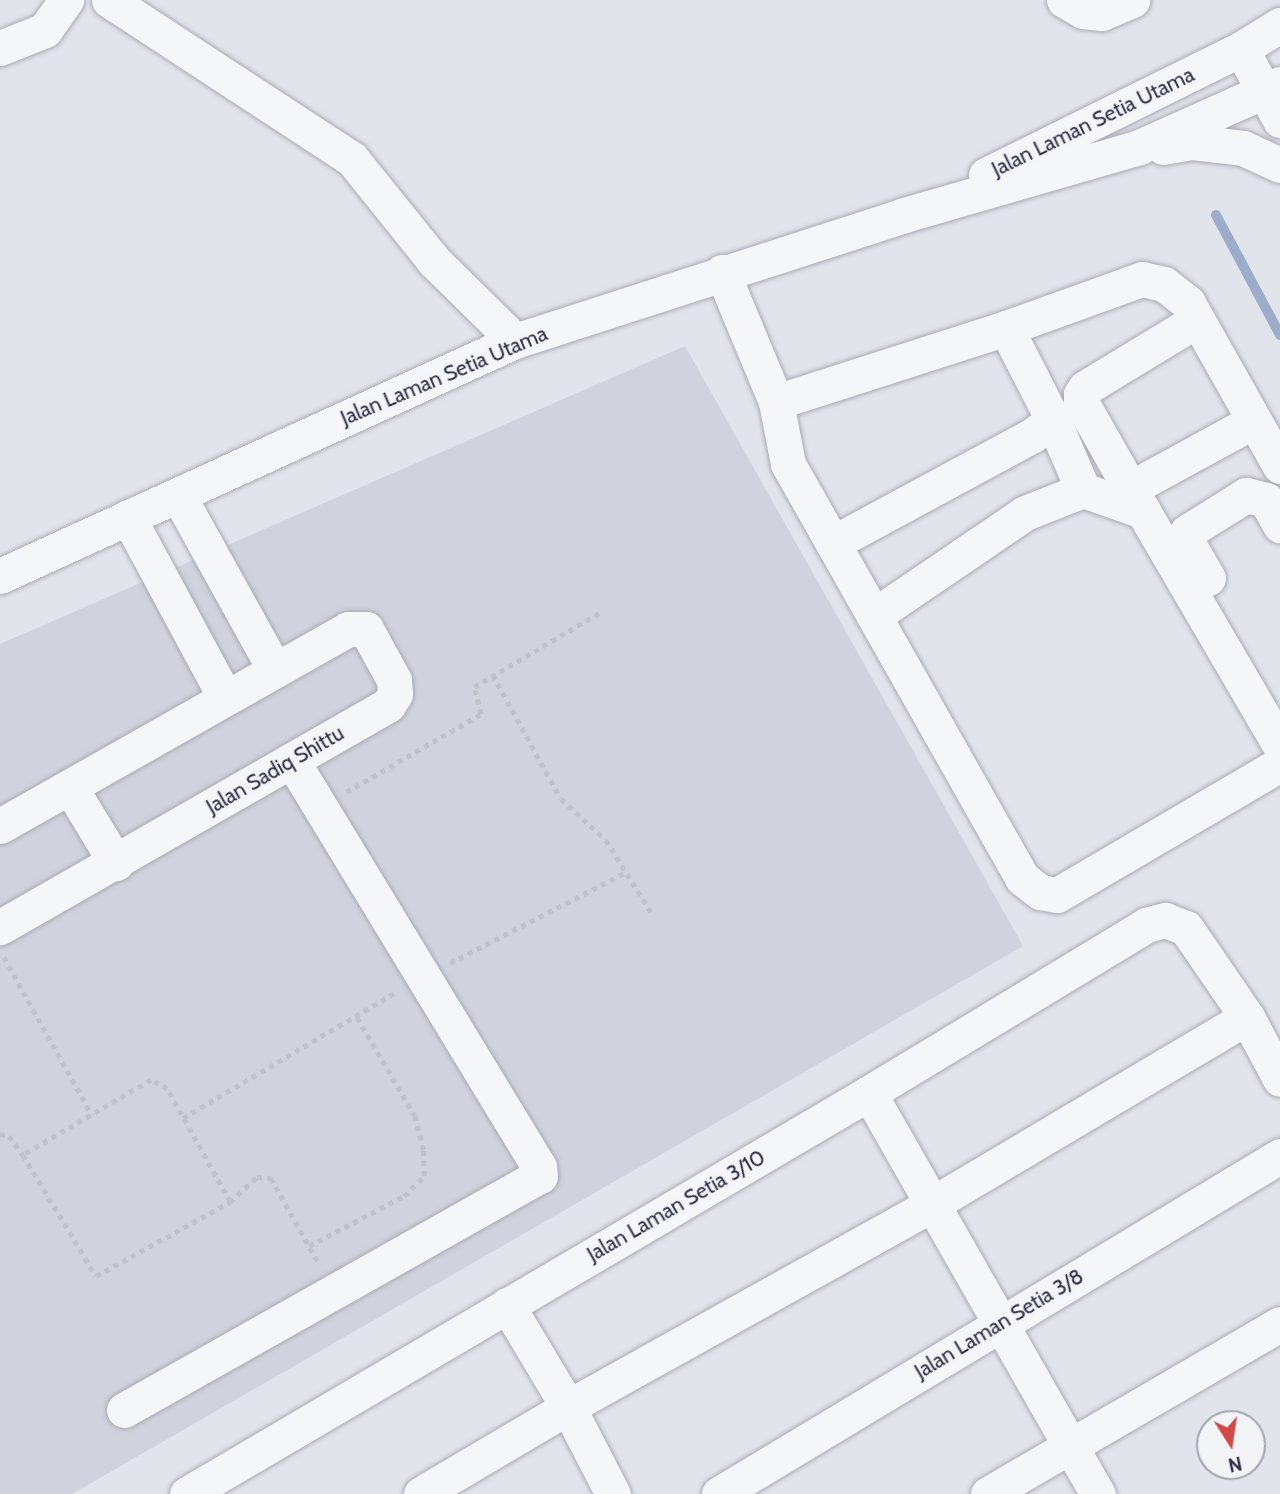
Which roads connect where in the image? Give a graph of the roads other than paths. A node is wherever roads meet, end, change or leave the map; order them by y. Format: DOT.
graph roads {
  1 [pos="66,0"];
  2 [pos="108,0"];
  3 [pos="1064,0"];
  4 [pos="1132,0"];
  5 [pos="1280,25"];
  6 [pos="0,48"];
  7 [pos="1241,49"];
  8 [pos="1275,99"];
  9 [pos="1139,147"];
  10 [pos="1280,165"];
  11 [pos="904,215"];
  12 [pos="722,272"];
  13 [pos="1197,320"];
  14 [pos="1006,328"];
  15 [pos="515,341"];
  16 [pos="776,402"];
  17 [pos="1053,420"];
  18 [pos="1254,421"];
  19 [pos="1280,466"];
  20 [pos="1083,490"];
  21 [pos="178,495"];
  22 [pos="1137,499"];
  23 [pos="128,517"];
  24 [pos="1280,525"];
  25 [pos="833,543"];
  26 [pos="0,576"];
  27 [pos="875,615"];
  28 [pos="1212,629"];
  29 [pos="275,670"];
  30 [pos="225,697"];
  31 [pos="1269,703"];
  32 [pos="1280,745"];
  33 [pos="292,760"];
  34 [pos="1280,764"];
  35 [pos="70,787"];
  36 [pos="0,827"];
  37 [pos="116,863"];
  38 [pos="0,928"];
  39 [pos="1247,1017"];
  40 [pos="1280,1079"];
  41 [pos="869,1093"];
  42 [pos="1280,1156"];
  43 [pos="934,1203"];
  44 [pos="507,1305"];
  45 [pos="1002,1321"];
  46 [pos="1280,1324"];
  47 [pos="568,1407"];
  48 [pos="124,1410"];
  49 [pos="1070,1446"];
  50 [pos="187,1494"];
  51 [pos="421,1494"];
  52 [pos="613,1494"];
  53 [pos="719,1494"];
  54 [pos="988,1494"];
  55 [pos="1098,1494"];
  1 -- 6 [label="street"];
  2 -- 15 [label="street"];
  3 -- 4 [label="street"];
  5 -- 7 [label="street, Jalan Laman Setia Utama"];
  7 -- 8 [label="street"];
  7 -- 11 [label="street, Jalan Laman Setia Utama"];
  8 -- 9 [label="street, Jalan Laman Setia Utama"];
  9 -- 10 [label="street"];
  9 -- 11 [label="street, Jalan Laman Setia Utama"];
  11 -- 12 [label="street, Jalan Laman Setia Utama"];
  12 -- 15 [label="street, Jalan Laman Setia Utama"];
  12 -- 16 [label="street"];
  13 -- 14 [label="street"];
  13 -- 18 [label="street"];
  13 -- 22 [label="street"];
  14 -- 16 [label="street"];
  14 -- 17 [label="street"];
  15 -- 21 [label="street, Jalan Laman Setia Utama"];
  16 -- 25 [label="street"];
  17 -- 20 [label="street"];
  17 -- 25 [label="street"];
  18 -- 19 [label="street"];
  18 -- 22 [label="street"];
  20 -- 22 [label="street"];
  20 -- 27 [label="street"];
  21 -- 23 [label="street, Jalan Laman Setia Utama"];
  21 -- 29 [label="street"];
  22 -- 28 [label="street"];
  23 -- 26 [label="street, Jalan Laman Setia Utama"];
  23 -- 30 [label="street"];
  24 -- 28 [label="street"];
  25 -- 27 [label="street"];
  27 -- 34 [label="street"];
  28 -- 31 [label="street"];
  29 -- 30 [label="street, Jalan Sadiq Shittu"];
  29 -- 33 [label="street, Jalan Sadiq Shittu"];
  30 -- 35 [label="street, Jalan Sadiq Shittu"];
  31 -- 32 [label="street"];
  33 -- 37 [label="street, Jalan Sadiq Shittu"];
  33 -- 48 [label="street"];
  35 -- 36 [label="street, Jalan Sadiq Shittu"];
  35 -- 37 [label="street"];
  37 -- 38 [label="street, Jalan Sadiq Shittu"];
  39 -- 40 [label="street"];
  39 -- 41 [label="street, Jalan Laman Setia 3/10"];
  39 -- 43 [label="street"];
  41 -- 43 [label="street"];
  41 -- 44 [label="street, Jalan Laman Setia 3/10"];
  42 -- 45 [label="street, Jalan Laman Setia 3/8"];
  43 -- 45 [label="street"];
  43 -- 47 [label="street"];
  44 -- 47 [label="street"];
  44 -- 50 [label="street, Jalan Laman Setia 3/10"];
  45 -- 49 [label="street"];
  45 -- 53 [label="street, Jalan Laman Setia 3/8"];
  46 -- 49 [label="street"];
  47 -- 51 [label="street"];
  47 -- 52 [label="street"];
  49 -- 54 [label="street"];
  49 -- 55 [label="street"];
}
